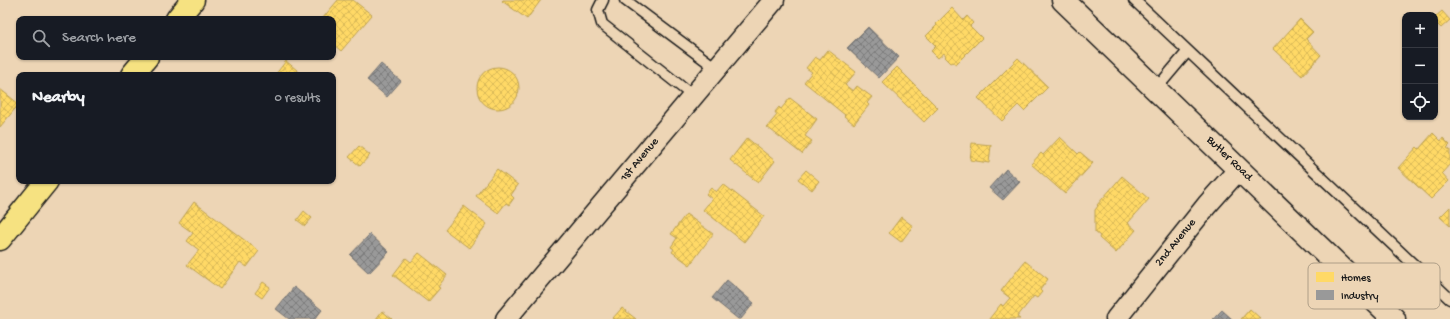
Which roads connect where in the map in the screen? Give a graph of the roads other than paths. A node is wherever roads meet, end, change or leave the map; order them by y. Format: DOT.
graph roads {
  1 [pos="193,0"];
  2 [pos="603,0"];
  3 [pos="625,0"];
  4 [pos="774,0"];
  5 [pos="1063,0"];
  6 [pos="1134,0"];
  7 [pos="180,16"];
  8 [pos="1188,51"];
  9 [pos="144,60"];
  10 [pos="716,68"];
  11 [pos="134,72"];
  12 [pos="1156,89"];
  13 [pos="693,96"];
  14 [pos="1239,169"];
  15 [pos="45,184"];
  16 [pos="0,239"];
  17 [pos="1336,263"];
  18 [pos="1412,263"];
  19 [pos="1440,290"];
  20 [pos="1450,299"];
  21 [pos="1384,309"];
  22 [pos="506,319"];
  23 [pos="1116,319"];
  24 [pos="1394,319"];
  1 -- 7 [label="main road"];
  2 -- 13 [label="lane"];
  3 -- 10 [label="lane"];
  4 -- 10 [label="street, 1st Avenue"];
  5 -- 12 [label="main road, Butler Road"];
  6 -- 8 [label="lane"];
  8 -- 12 [label="lane"];
  8 -- 18 [label="lane"];
  9 -- 11 [label="main road"];
  10 -- 13 [label="street, 1st Avenue"];
  12 -- 14 [label="main road, Butler Road"];
  13 -- 22 [label="street, 1st Avenue"];
  14 -- 17 [label="main road, Butler Road"];
  14 -- 23 [label="street, 2nd Avenue"];
  15 -- 16 [label="main road"];
  19 -- 20 [label="lane"];
  21 -- 24 [label="main road, Butler Road"];
}
